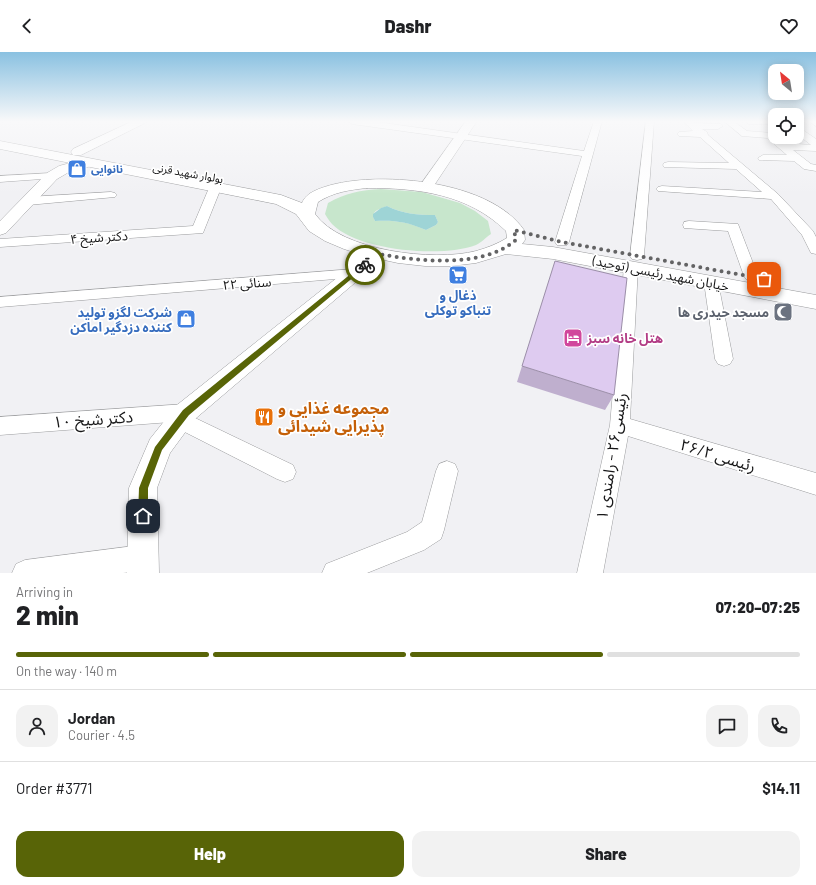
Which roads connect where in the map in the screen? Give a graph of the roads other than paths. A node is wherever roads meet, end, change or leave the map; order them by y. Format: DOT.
graph roads {
  1 [pos="2,145"];
  2 [pos="30,145"];
  3 [pos="102,145"];
  4 [pos="454,145"];
  5 [pos="529,145"];
  6 [pos="590,145"];
  7 [pos="647,145"];
  8 [pos="715,145"];
  9 [pos="783,146"];
  10 [pos="816,148"];
  11 [pos="587,154"];
  12 [pos="82,158"];
  13 [pos="763,158"];
  14 [pos="796,158"];
  15 [pos="668,165"];
  16 [pos="740,166"];
  17 [pos="816,168"];
  18 [pos="52,176"];
  19 [pos="0,179"];
  20 [pos="426,187"];
  21 [pos="215,188"];
  22 [pos="662,189"];
  23 [pos="330,190"];
  24 [pos="111,195"];
  25 [pos="774,196"];
  26 [pos="28,201"];
  27 [pos="306,213"];
  28 [pos="689,225"];
  29 [pos="0,230"];
  30 [pos="510,239"];
  31 [pos="562,242"];
  32 [pos="0,243"];
  33 [pos="816,250"];
  34 [pos="378,254"];
  35 [pos="634,262"];
  36 [pos="354,274"];
  37 [pos="751,276"];
  38 [pos="711,282"];
  39 [pos="816,288"];
  40 [pos="0,302"];
  41 [pos="816,302"];
  42 [pos="724,359"];
  43 [pos="183,416"];
  44 [pos="620,425"];
  45 [pos="0,426"];
  46 [pos="447,471"];
  47 [pos="285,472"];
  48 [pos="816,484"];
  49 [pos="143,565"];
  50 [pos="25,573"];
  51 [pos="335,573"];
  52 [pos="590,573"];
  1 -- 12 [label="main road, بولوار شهید قرنی"];
  2 -- 12 [label="main road, بولوار شهید قرنی"];
  3 -- 12 [label="street"];
  4 -- 20 [label="street"];
  5 -- 11 [label="street"];
  6 -- 11 [label="street"];
  7 -- 35 [label="street, رئیسی۲۶ - رامندی ۱"];
  8 -- 16 [label="street"];
  9 -- 10 [label="street"];
  9 -- 14 [label="street"];
  11 -- 31 [label="street"];
  12 -- 18 [label="street"];
  12 -- 21 [label="main road, بولوار شهید قرنی"];
  12 -- 23 [label="main road, بولوار شهید قرنی"];
  13 -- 14 [label="street"];
  14 -- 17 [label="street"];
  15 -- 16 [label="street"];
  16 -- 25 [label="street"];
  18 -- 19 [label="street"];
  18 -- 26 [label="street"];
  20 -- 23 [label="main road"];
  20 -- 30 [label="main road"];
  21 -- 27 [label="main road, بولوار شهید قرنی"];
  21 -- 32 [label="street, دکتر شیخ ۴"];
  22 -- 25 [label="street"];
  23 -- 27 [label="main road"];
  24 -- 26 [label="street"];
  25 -- 33 [label="street"];
  26 -- 29 [label="street"];
  27 -- 34 [label="main road"];
  28 -- 37 [label="street"];
  30 -- 31 [label="main road, خیابان شهید رئیسی (توحید)"];
  30 -- 34 [label="main road"];
  30 -- 35 [label="main road, خیابان شهید رئیسی (توحید)"];
  31 -- 35 [label="main road, خیابان شهید رئیسی (توحید)"];
  34 -- 36 [label="street"];
  35 -- 37 [label="main road, خیابان شهید رئیسی (توحید)"];
  35 -- 38 [label="main road, خیابان شهید رئیسی (توحید)"];
  35 -- 44 [label="street, رئیسی۲۶ - رامندی ۱"];
  36 -- 40 [label="street, سنائی ۲۲"];
  36 -- 43 [label="street"];
  37 -- 39 [label="main road, خیابان شهید رئیسی (توحید)"];
  38 -- 41 [label="main road, خیابان شهید رئیسی (توحید)"];
  38 -- 42 [label="street"];
  43 -- 45 [label="street, دکتر شیخ ۱۰"];
  43 -- 47 [label="street"];
  43 -- 49 [label="street"];
  44 -- 48 [label="street, رئیسی ۲۶/۲"];
  44 -- 52 [label="street, رئیسی۲۶ - رامندی ۱"];
  46 -- 51 [label="street"];
  49 -- 50 [label="street"];
}
